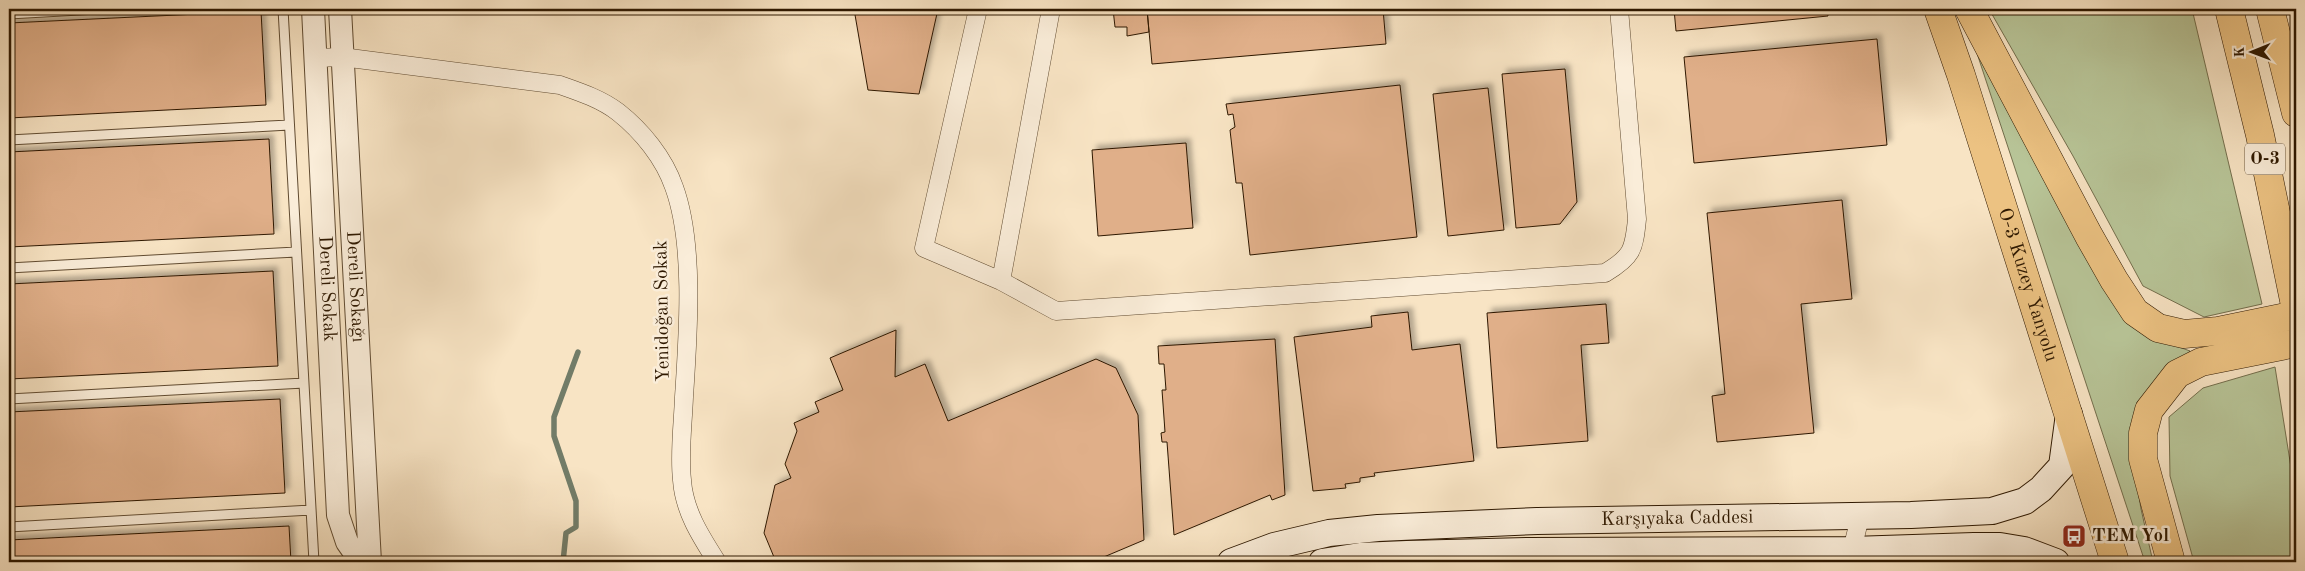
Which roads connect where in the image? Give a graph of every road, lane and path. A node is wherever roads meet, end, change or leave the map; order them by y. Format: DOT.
graph roads {
  1 [pos="97,9"];
  2 [pos="282,9"];
  3 [pos="313,9"];
  4 [pos="340,9"];
  5 [pos="978,9"];
  6 [pos="1051,9"];
  7 [pos="1619,9"];
  8 [pos="1938,9"];
  9 [pos="1969,9"];
  10 [pos="2229,9"];
  11 [pos="2270,9"];
  12 [pos="9,14"];
  13 [pos="342,57"];
  14 [pos="316,58"];
  15 [pos="2296,113"];
  16 [pos="289,125"];
  17 [pos="9,140"];
  18 [pos="296,252"];
  19 [pos="9,268"];
  20 [pos="1001,281"];
  21 [pos="2296,310"];
  22 [pos="2296,315"];
  23 [pos="2296,343"];
  24 [pos="304,383"];
  25 [pos="9,399"];
  26 [pos="2068,414"];
  27 [pos="311,510"];
  28 [pos="1860,517"];
  29 [pos="9,527"];
  30 [pos="1532,541"];
  31 [pos="1854,556"];
  32 [pos="314,562"];
  33 [pos="361,562"];
  34 [pos="370,562"];
  35 [pos="717,562"];
  36 [pos="1231,562"];
  37 [pos="1322,562"];
  38 [pos="2056,562"];
  39 [pos="2115,562"];
  40 [pos="2171,562"];
  1 -- 12 [label="lane"];
  2 -- 16 [label="lane"];
  3 -- 14 [label="street, Dereli Sokak"];
  4 -- 13 [label="street, Dereli Sokağı"];
  5 -- 20 [label="street"];
  6 -- 20 [label="street"];
  7 -- 20 [label="street"];
  8 -- 26 [label="main road, O-3 Kuzey Yanyolu"];
  9 -- 22 [label="main road"];
  10 -- 21 [label="main road, O-3"];
  11 -- 15 [label="main road"];
  13 -- 14 [label="street, Yenidoğan Sokak"];
  13 -- 34 [label="street, Dereli Sokağı"];
  13 -- 35 [label="street, Yenidoğan Sokak"];
  14 -- 33 [label="street, Dereli Sokak"];
  16 -- 17 [label="lane"];
  16 -- 18 [label="lane"];
  18 -- 19 [label="lane"];
  18 -- 24 [label="lane"];
  23 -- 40 [label="main road"];
  24 -- 25 [label="lane"];
  24 -- 27 [label="lane"];
  26 -- 28 [label="main road, Karşıyaka Caddesi"];
  26 -- 39 [label="main road, O-3 Kuzey Yanyolu"];
  27 -- 29 [label="lane"];
  27 -- 32 [label="lane"];
  28 -- 30 [label="main road, Karşıyaka Caddesi"];
  28 -- 31 [label="street"];
  30 -- 31 [label="main road, Karşıyaka Caddesi"];
  30 -- 36 [label="main road, Karşıyaka Caddesi"];
  30 -- 37 [label="main road, Karşıyaka Caddesi"];
  31 -- 38 [label="main road, Karşıyaka Caddesi"];
}
